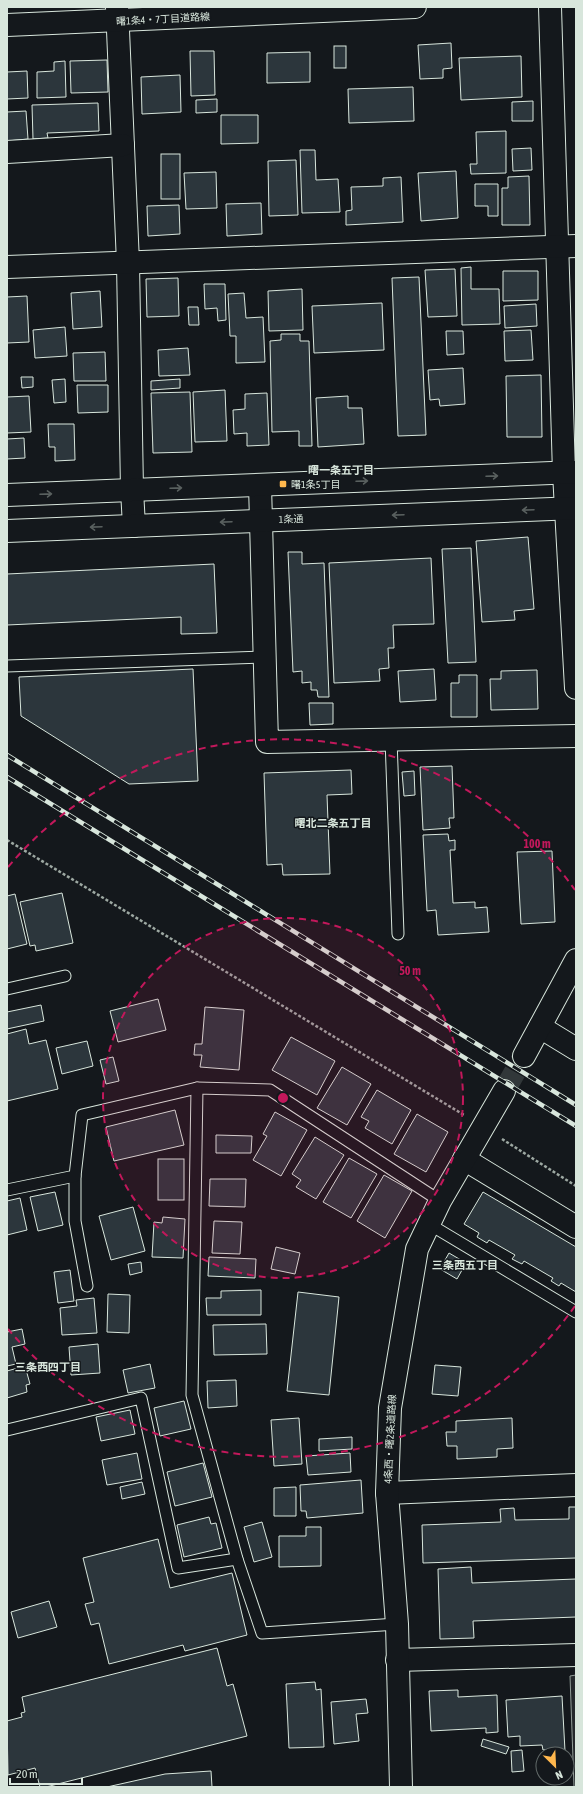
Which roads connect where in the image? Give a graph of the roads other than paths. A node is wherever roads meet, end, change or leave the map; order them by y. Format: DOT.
graph roads {
  1 [pos="415,7"];
  2 [pos="550,7"];
  3 [pos="118,14"];
  4 [pos="7,25"];
  5 [pos="123,145"];
  6 [pos="7,152"];
  7 [pos="567,247"];
  8 [pos="128,263"];
  9 [pos="7,267"];
  10 [pos="570,473"];
  11 [pos="260,485"];
  12 [pos="132,490"];
  13 [pos="7,495"];
  14 [pos="571,508"];
  15 [pos="261,520"];
  16 [pos="134,526"];
  17 [pos="7,531"];
  18 [pos="265,657"];
  19 [pos="7,666"];
  20 [pos="576,688"];
  21 [pos="576,736"];
  22 [pos="391,739"];
  23 [pos="398,934"];
  24 [pos="576,960"];
  25 [pos="64,976"];
  26 [pos="7,989"];
  27 [pos="540,1027"];
  28 [pos="576,1049"];
  29 [pos="524,1056"];
  30 [pos="197,1088"];
  31 [pos="504,1091"];
  32 [pos="464,1159"];
  33 [pos="75,1176"];
  34 [pos="7,1190"];
  35 [pos="440,1201"];
  36 [pos="429,1224"];
  37 [pos="576,1227"];
  38 [pos="87,1286"];
  39 [pos="576,1312"];
  40 [pos="7,1430"];
  41 [pos="576,1485"];
  42 [pos="388,1494"];
  43 [pos="237,1559"];
  44 [pos="397,1624"];
  45 [pos="576,1655"];
  46 [pos="397,1660"];
  47 [pos="401,1787"];
  1 -- 3 [label="street, 曙1条4・7丁目道路線"];
  2 -- 7 [label="street"];
  3 -- 4 [label="street, 曙1条4・7丁目道路線"];
  3 -- 5 [label="street"];
  5 -- 6 [label="street"];
  5 -- 8 [label="street"];
  7 -- 8 [label="street"];
  7 -- 10 [label="street"];
  8 -- 9 [label="street"];
  8 -- 12 [label="street"];
  11 -- 10 [label="street, one-way"];
  10 -- 14 [label="street"];
  12 -- 11 [label="street, one-way"];
  11 -- 15 [label="street"];
  13 -- 12 [label="street, one-way"];
  12 -- 16 [label="street"];
  14 -- 15 [label="street, 1条通, one-way"];
  14 -- 20 [label="street"];
  15 -- 16 [label="street, 1条通, one-way"];
  15 -- 18 [label="street"];
  16 -- 17 [label="street, 1条通, one-way"];
  18 -- 19 [label="lane"];
  18 -- 22 [label="street"];
  21 -- 22 [label="street"];
  22 -- 23 [label="lane"];
  24 -- 27 [label="street"];
  25 -- 26 [label="lane"];
  27 -- 28 [label="street"];
  27 -- 29 [label="street"];
  30 -- 33 [label="lane"];
  30 -- 35 [label="lane"];
  30 -- 43 [label="lane"];
  31 -- 32 [label="street, 4条西・曙2条道路線"];
  32 -- 35 [label="street, 4条西・曙2条道路線"];
  32 -- 37 [label="street"];
  33 -- 34 [label="lane"];
  33 -- 38 [label="lane"];
  35 -- 36 [label="street, 4条西・曙2条道路線"];
  36 -- 39 [label="lane"];
  36 -- 42 [label="street, 4条西・曙2条道路線"];
  40 -- 43 [label="lane"];
  41 -- 42 [label="street"];
  42 -- 44 [label="street, 4条西・曙2条道路線"];
  43 -- 44 [label="lane"];
  44 -- 46 [label="street, 4条西・曙2条道路線"];
  45 -- 46 [label="street"];
  46 -- 47 [label="street, 4条西・曙2条道路線"];
}
